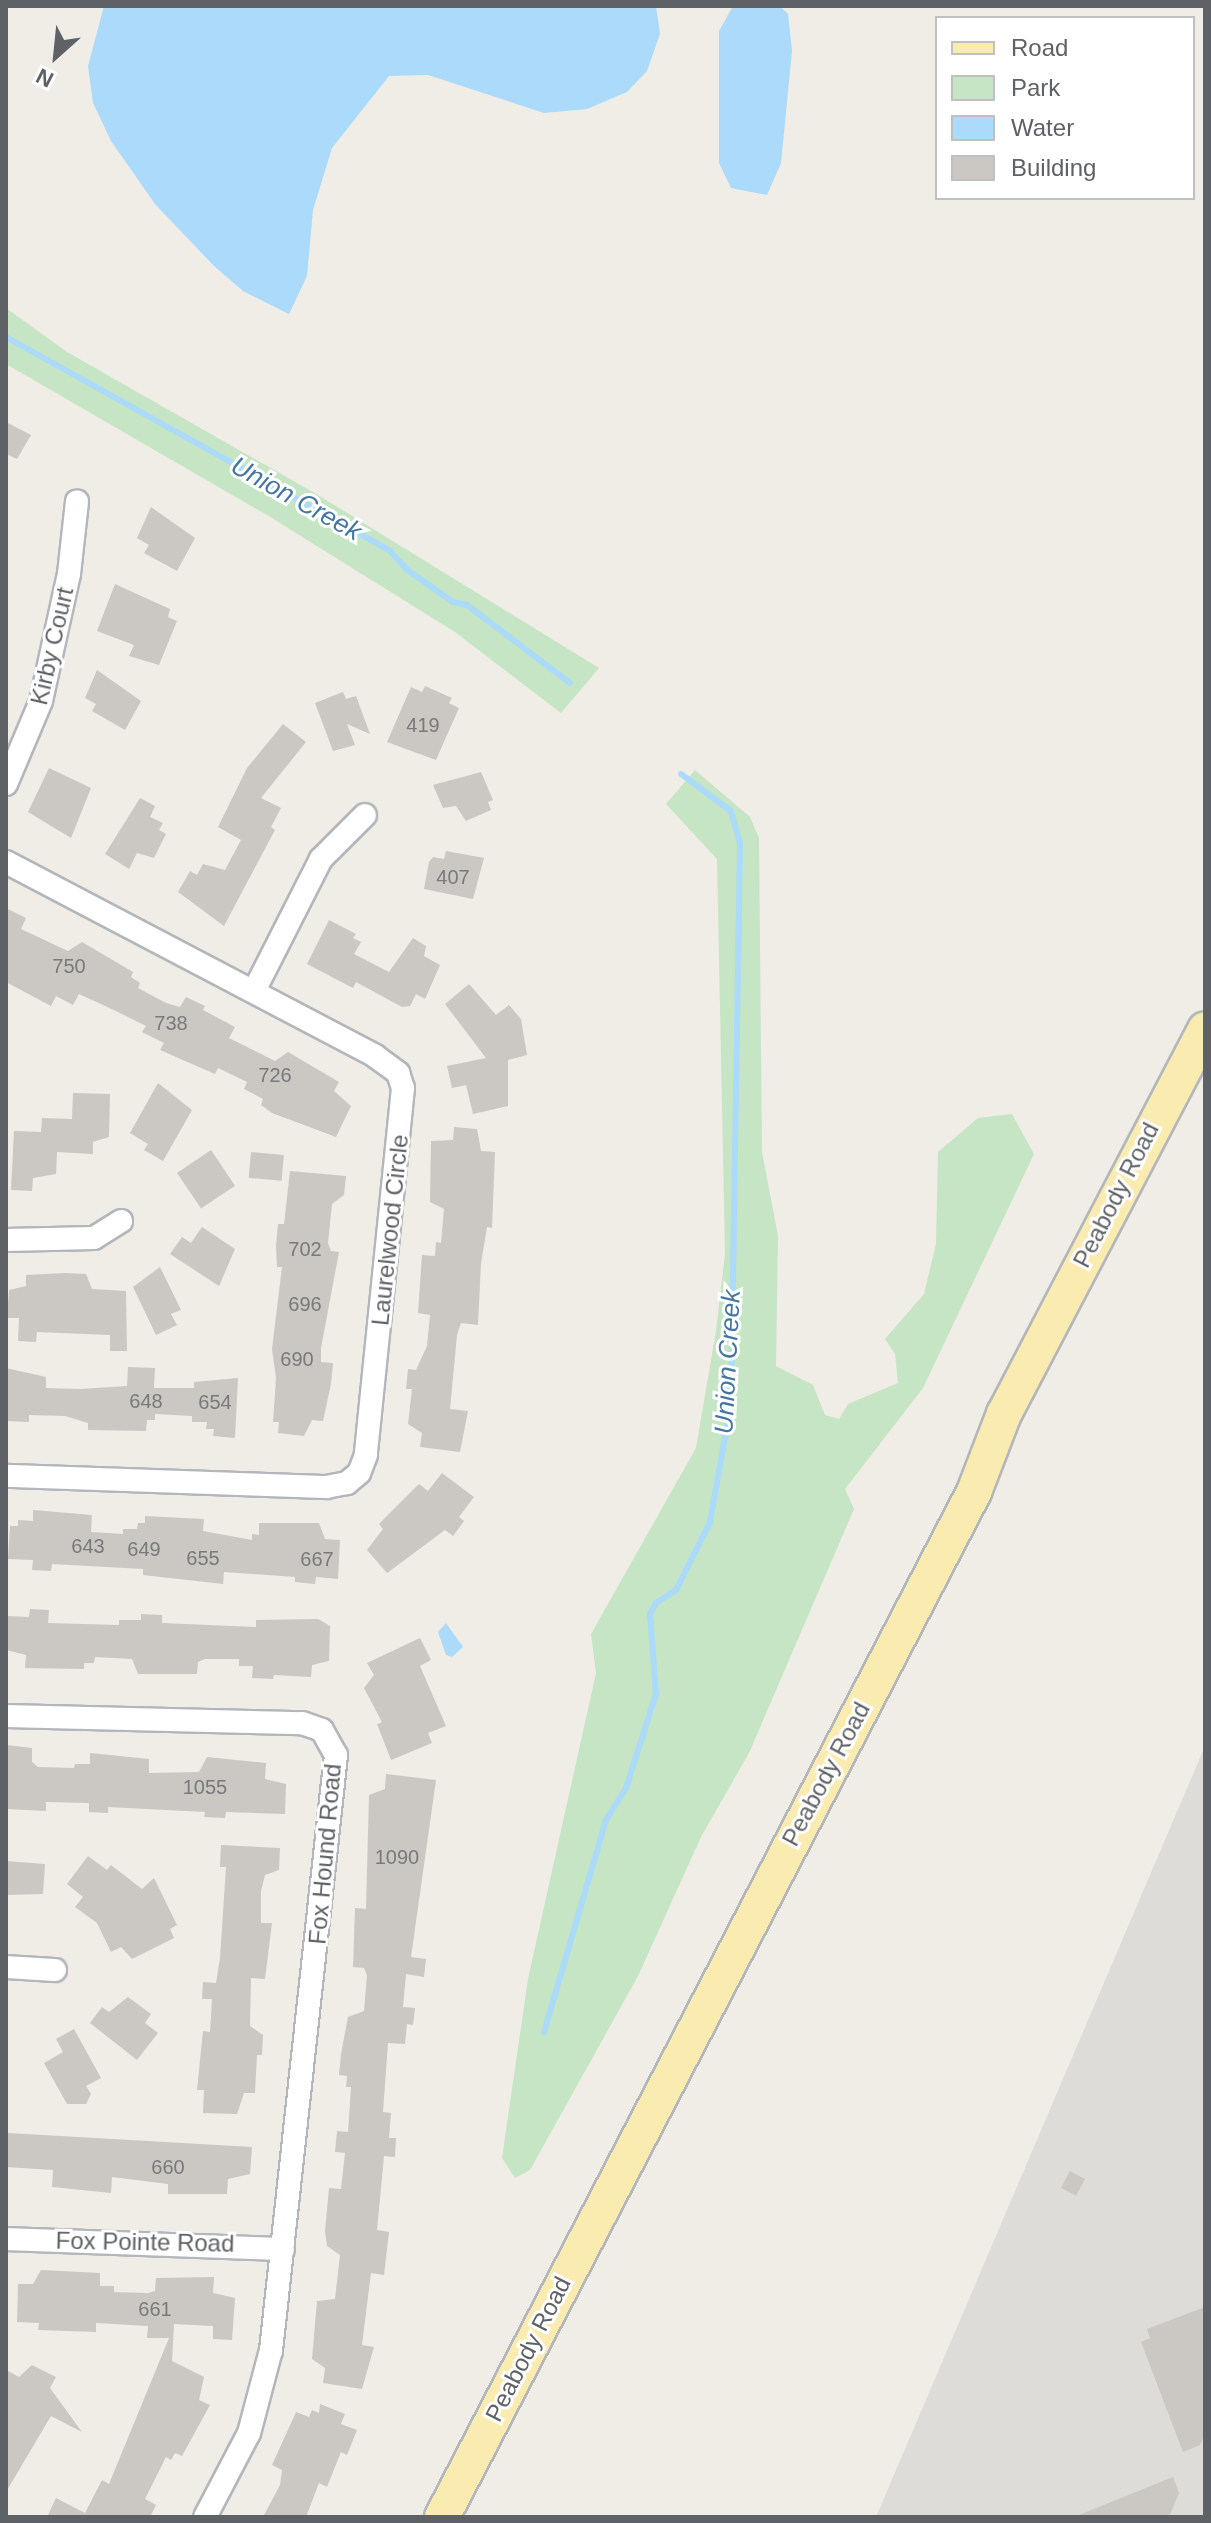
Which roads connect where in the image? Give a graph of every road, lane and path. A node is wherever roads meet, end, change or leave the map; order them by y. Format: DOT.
graph roads {
  1 [pos="77,501"];
  2 [pos="6,784"];
  3 [pos="365,815"];
  4 [pos="6,862"];
  5 [pos="254,991"];
  6 [pos="1205,1029"];
  7 [pos="121,1221"];
  8 [pos="6,1240"];
  9 [pos="6,1476"];
  10 [pos="6,1716"];
  11 [pos="6,1967"];
  12 [pos="55,1970"];
  13 [pos="6,2239"];
  14 [pos="283,2249"];
  15 [pos="205,2517"];
  16 [pos="442,2517"];
  1 -- 2 [label="street, Kirby Court"];
  3 -- 5 [label="street"];
  4 -- 5 [label="street, Laurelwood Circle"];
  5 -- 9 [label="street, Laurelwood Circle"];
  6 -- 16 [label="main road, Peabody Road"];
  7 -- 8 [label="street"];
  10 -- 14 [label="street, Fox Hound Road"];
  11 -- 12 [label="street"];
  13 -- 14 [label="street, Fox Pointe Road"];
  14 -- 15 [label="street"];
}
